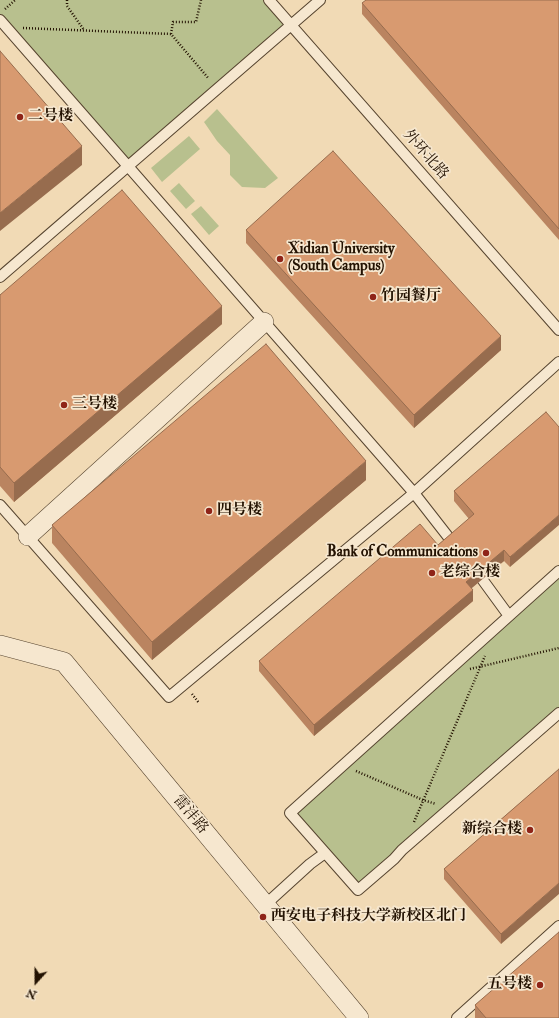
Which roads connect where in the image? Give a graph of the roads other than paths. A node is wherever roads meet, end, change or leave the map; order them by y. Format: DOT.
graph roads {
  1 [pos="269,0"];
  2 [pos="320,0"];
  3 [pos="3,23"];
  4 [pos="291,26"];
  5 [pos="128,166"];
  6 [pos="0,276"];
  7 [pos="264,322"];
  8 [pos="559,330"];
  9 [pos="559,362"];
  10 [pos="414,493"];
  11 [pos="0,504"];
  12 [pos="28,536"];
  13 [pos="453,543"];
  14 [pos="559,571"];
  15 [pos="482,579"];
  16 [pos="509,616"];
  17 [pos="0,645"];
  18 [pos="559,713"];
  19 [pos="325,853"];
  20 [pos="265,905"];
  21 [pos="559,926"];
  22 [pos="359,1018"];
  23 [pos="457,1018"];
  1 -- 4 [label="lane, 外环北路"];
  2 -- 4 [label="lane"];
  3 -- 5 [label="lane"];
  4 -- 5 [label="lane"];
  4 -- 8 [label="lane, 外环北路"];
  5 -- 6 [label="lane"];
  5 -- 7 [label="lane"];
  7 -- 10 [label="lane"];
  7 -- 12 [label="street"];
  9 -- 10 [label="lane"];
  10 -- 12 [label="lane"];
  10 -- 13 [label="lane"];
  11 -- 12 [label="lane"];
  14 -- 16 [label="lane"];
  15 -- 16 [label="lane"];
  16 -- 19 [label="lane"];
  17 -- 20 [label="street, 雷沣路"];
  18 -- 19 [label="lane"];
  19 -- 20 [label="lane"];
  20 -- 22 [label="street, 雷沣路"];
  21 -- 23 [label="lane"];
}
